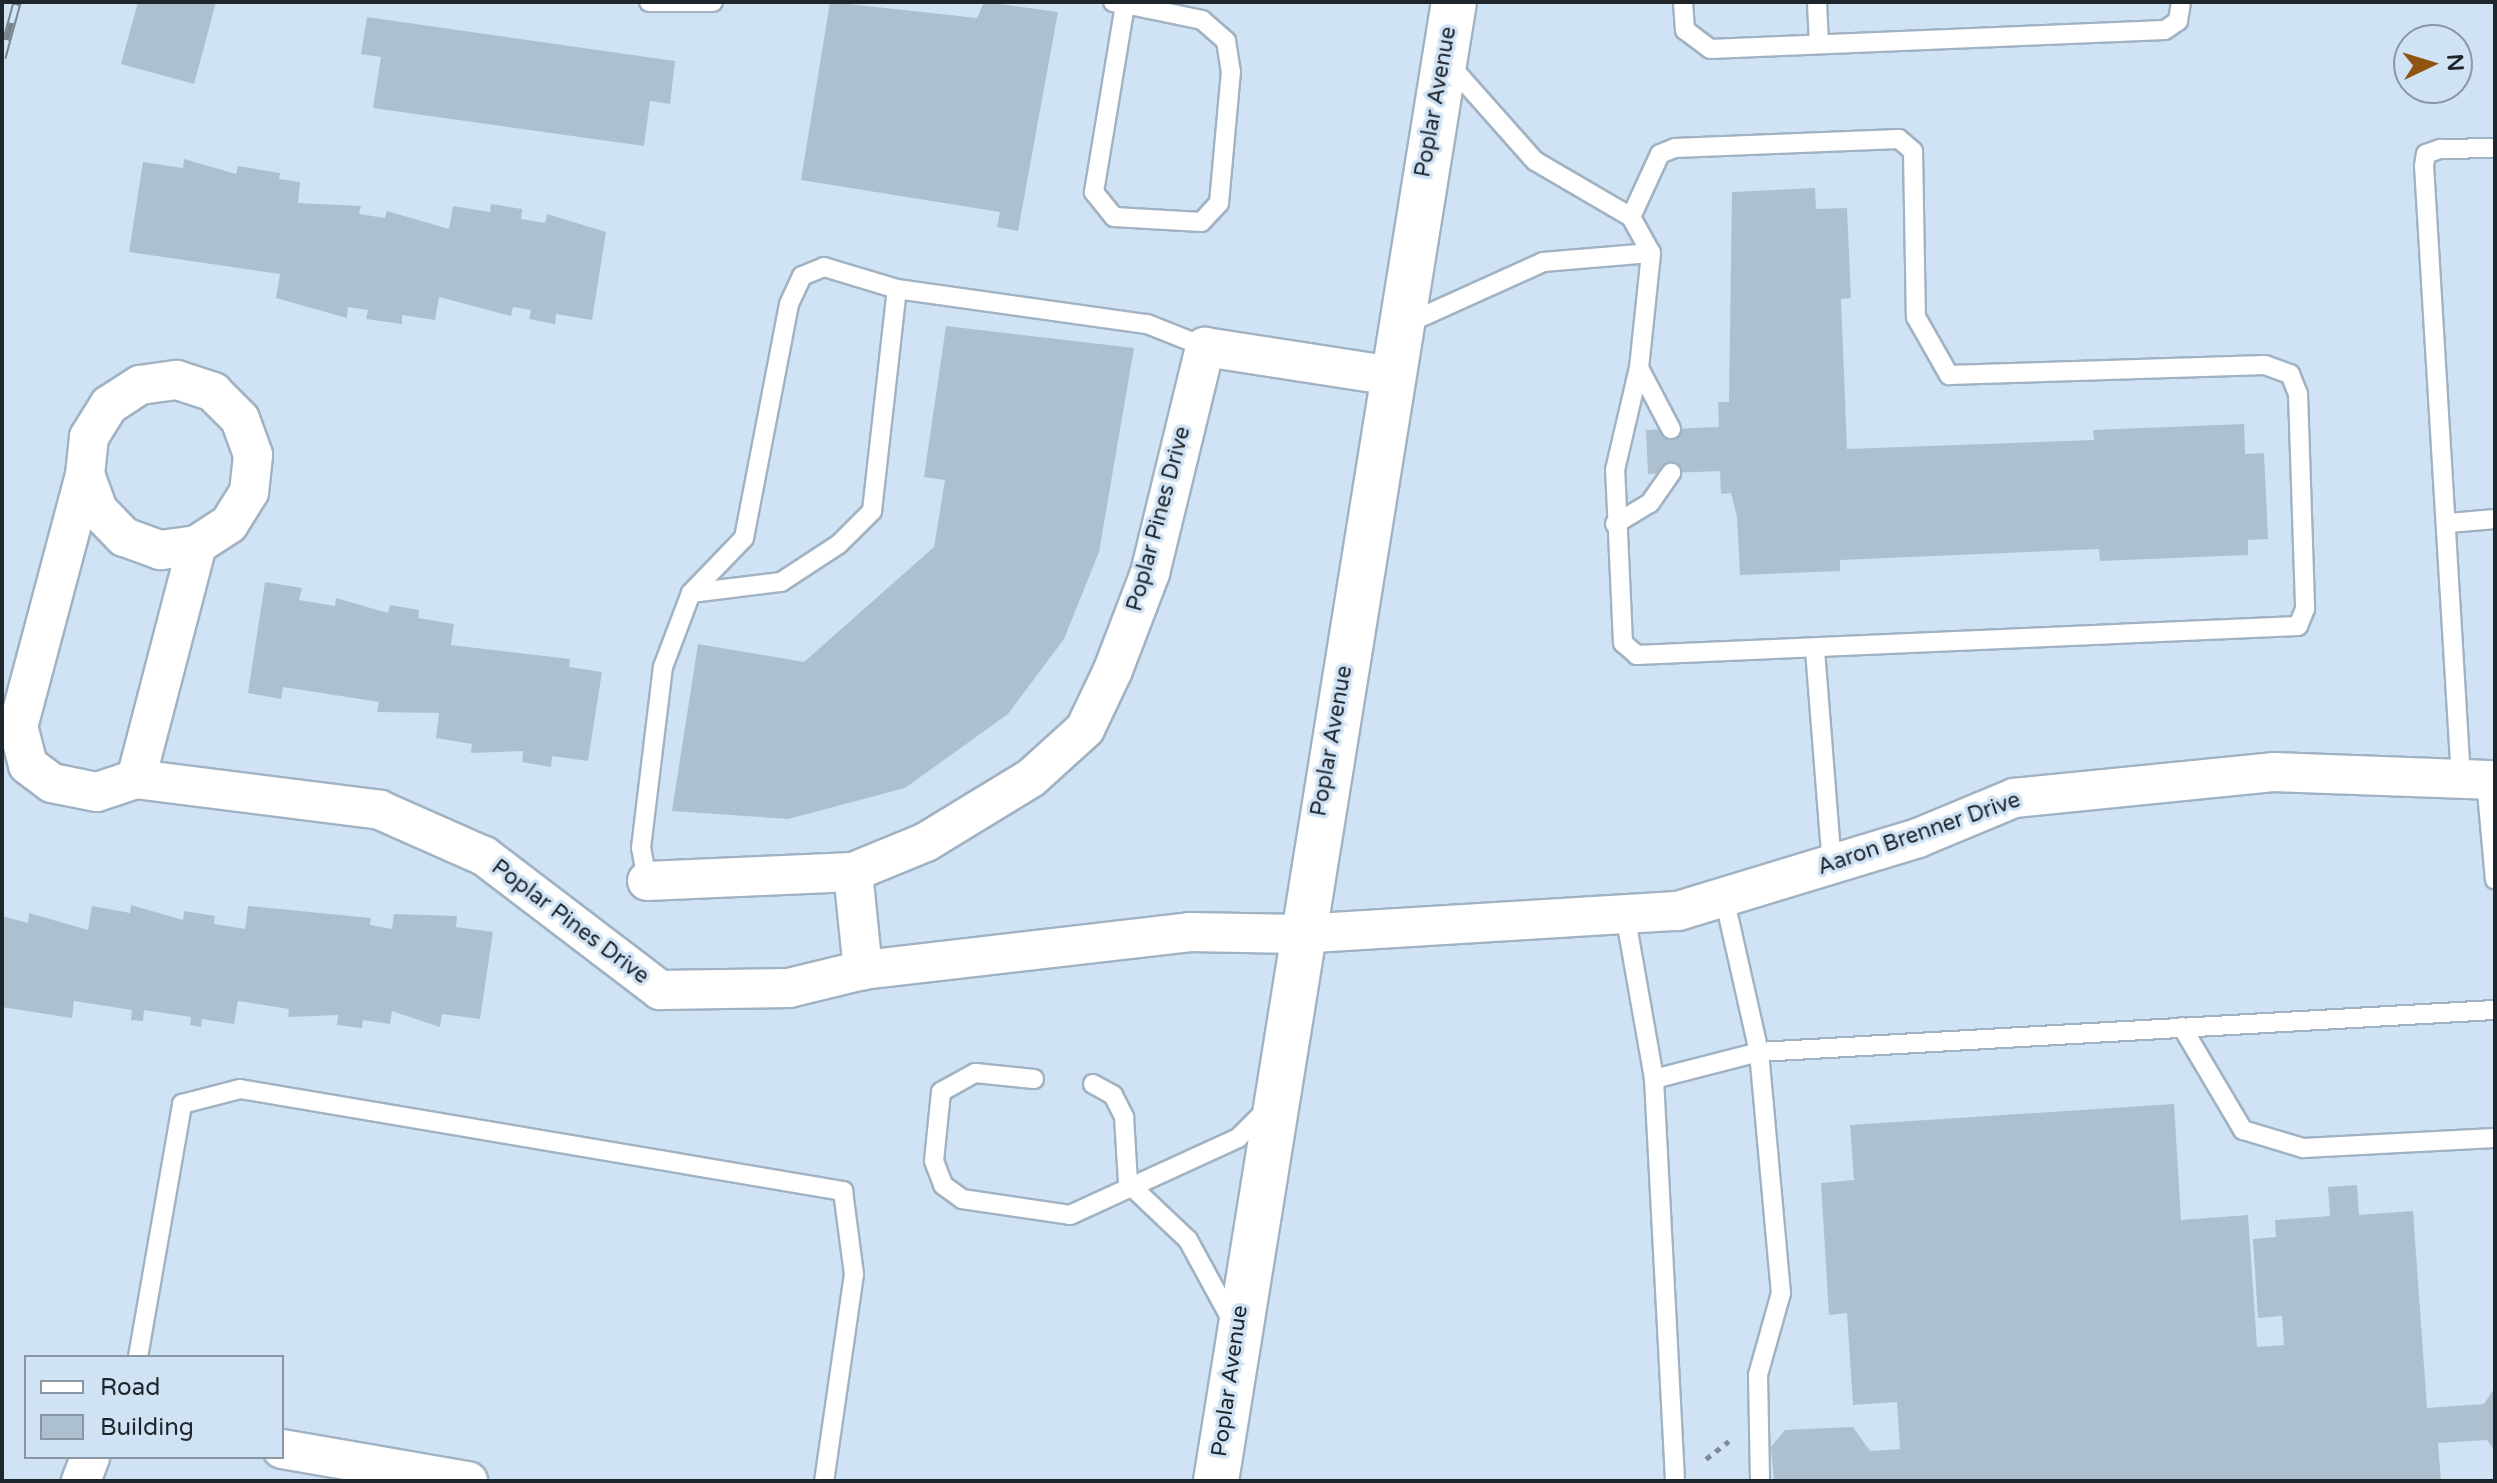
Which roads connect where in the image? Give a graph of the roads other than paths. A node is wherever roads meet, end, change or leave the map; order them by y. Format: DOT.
graph roads {
  1 [pos="649,2"];
  2 [pos="713,2"];
  3 [pos="1454,2"];
  4 [pos="1683,2"];
  5 [pos="1817,2"];
  6 [pos="2181,2"];
  7 [pos="1119,3"];
  8 [pos="1819,44"];
  9 [pos="1442,57"];
  10 [pos="2495,148"];
  11 [pos="1631,217"];
  12 [pos="1651,253"];
  13 [pos="897,289"];
  14 [pos="1400,327"];
  15 [pos="1205,347"];
  16 [pos="1639,368"];
  17 [pos="1393,376"];
  18 [pos="1671,429"];
  19 [pos="1671,473"];
  20 [pos="85,475"];
  21 [pos="2495,519"];
  22 [pos="2449,523"];
  23 [pos="1615,524"];
  24 [pos="197,545"];
  25 [pos="691,593"];
  26 [pos="1815,650"];
  27 [pos="136,779"];
  28 [pos="2480,780"];
  29 [pos="1832,864"];
  30 [pos="853,872"];
  31 [pos="2495,880"];
  32 [pos="647,881"];
  33 [pos="1724,897"];
  34 [pos="1625,914"];
  35 [pos="1299,934"];
  36 [pos="863,970"];
  37 [pos="2495,1010"];
  38 [pos="2182,1027"];
  39 [pos="1759,1052"];
  40 [pos="1034,1079"];
  41 [pos="1654,1079"];
  42 [pos="1093,1084"];
  43 [pos="1271,1104"];
  44 [pos="2495,1138"];
  45 [pos="1128,1183"];
  46 [pos="1237,1333"];
  47 [pos="138,1355"];
  48 [pos="284,1449"];
  49 [pos="89,1459"];
  50 [pos="81,1481"];
  51 [pos="468,1481"];
  52 [pos="824,1481"];
  53 [pos="1216,1481"];
  54 [pos="1675,1481"];
  55 [pos="1760,1481"];
  1 -- 2 [label="lane"];
  3 -- 9 [label="main road, Poplar Avenue"];
  4 -- 8 [label="lane"];
  5 -- 8 [label="lane"];
  6 -- 8 [label="lane"];
  7 -- 7 [label="lane"];
  9 -- 11 [label="lane"];
  9 -- 14 [label="main road, Poplar Avenue"];
  10 -- 22 [label="lane"];
  11 -- 12 [label="lane"];
  11 -- 26 [label="lane"];
  12 -- 14 [label="lane"];
  12 -- 16 [label="lane"];
  13 -- 15 [label="lane"];
  13 -- 25 [label="lane"];
  13 -- 25 [label="lane"];
  14 -- 17 [label="main road, Poplar Avenue"];
  15 -- 17 [label="street"];
  15 -- 30 [label="street, Poplar Pines Drive"];
  16 -- 18 [label="lane"];
  16 -- 23 [label="lane"];
  17 -- 35 [label="main road, Poplar Avenue"];
  19 -- 23 [label="lane"];
  20 -- 24 [label="street, Poplar Pines Drive"];
  20 -- 24 [label="street, Poplar Pines Drive"];
  20 -- 27 [label="street, Poplar Pines Drive"];
  21 -- 22 [label="lane"];
  22 -- 28 [label="lane"];
  23 -- 26 [label="lane"];
  24 -- 27 [label="street"];
  25 -- 32 [label="lane"];
  26 -- 29 [label="lane"];
  27 -- 36 [label="street, Poplar Pines Drive"];
  28 -- 29 [label="street, Aaron Brenner Drive"];
  28 -- 31 [label="lane"];
  29 -- 33 [label="street, Aaron Brenner Drive"];
  30 -- 32 [label="street, Poplar Pines Drive"];
  30 -- 36 [label="street"];
  33 -- 34 [label="street, Aaron Brenner Drive"];
  33 -- 39 [label="lane"];
  34 -- 35 [label="street, Aaron Brenner Drive"];
  34 -- 41 [label="lane"];
  35 -- 36 [label="street, Poplar Pines Drive"];
  35 -- 43 [label="main road, Poplar Avenue"];
  37 -- 38 [label="lane"];
  38 -- 39 [label="lane"];
  38 -- 44 [label="lane"];
  39 -- 41 [label="lane"];
  39 -- 55 [label="lane"];
  40 -- 45 [label="lane"];
  41 -- 54 [label="lane"];
  42 -- 45 [label="lane"];
  43 -- 45 [label="lane"];
  43 -- 46 [label="main road, Poplar Avenue"];
  45 -- 46 [label="lane"];
  46 -- 53 [label="main road, Poplar Avenue"];
  47 -- 52 [label="lane"];
  48 -- 51 [label="street"];
  49 -- 50 [label="street"];
}
